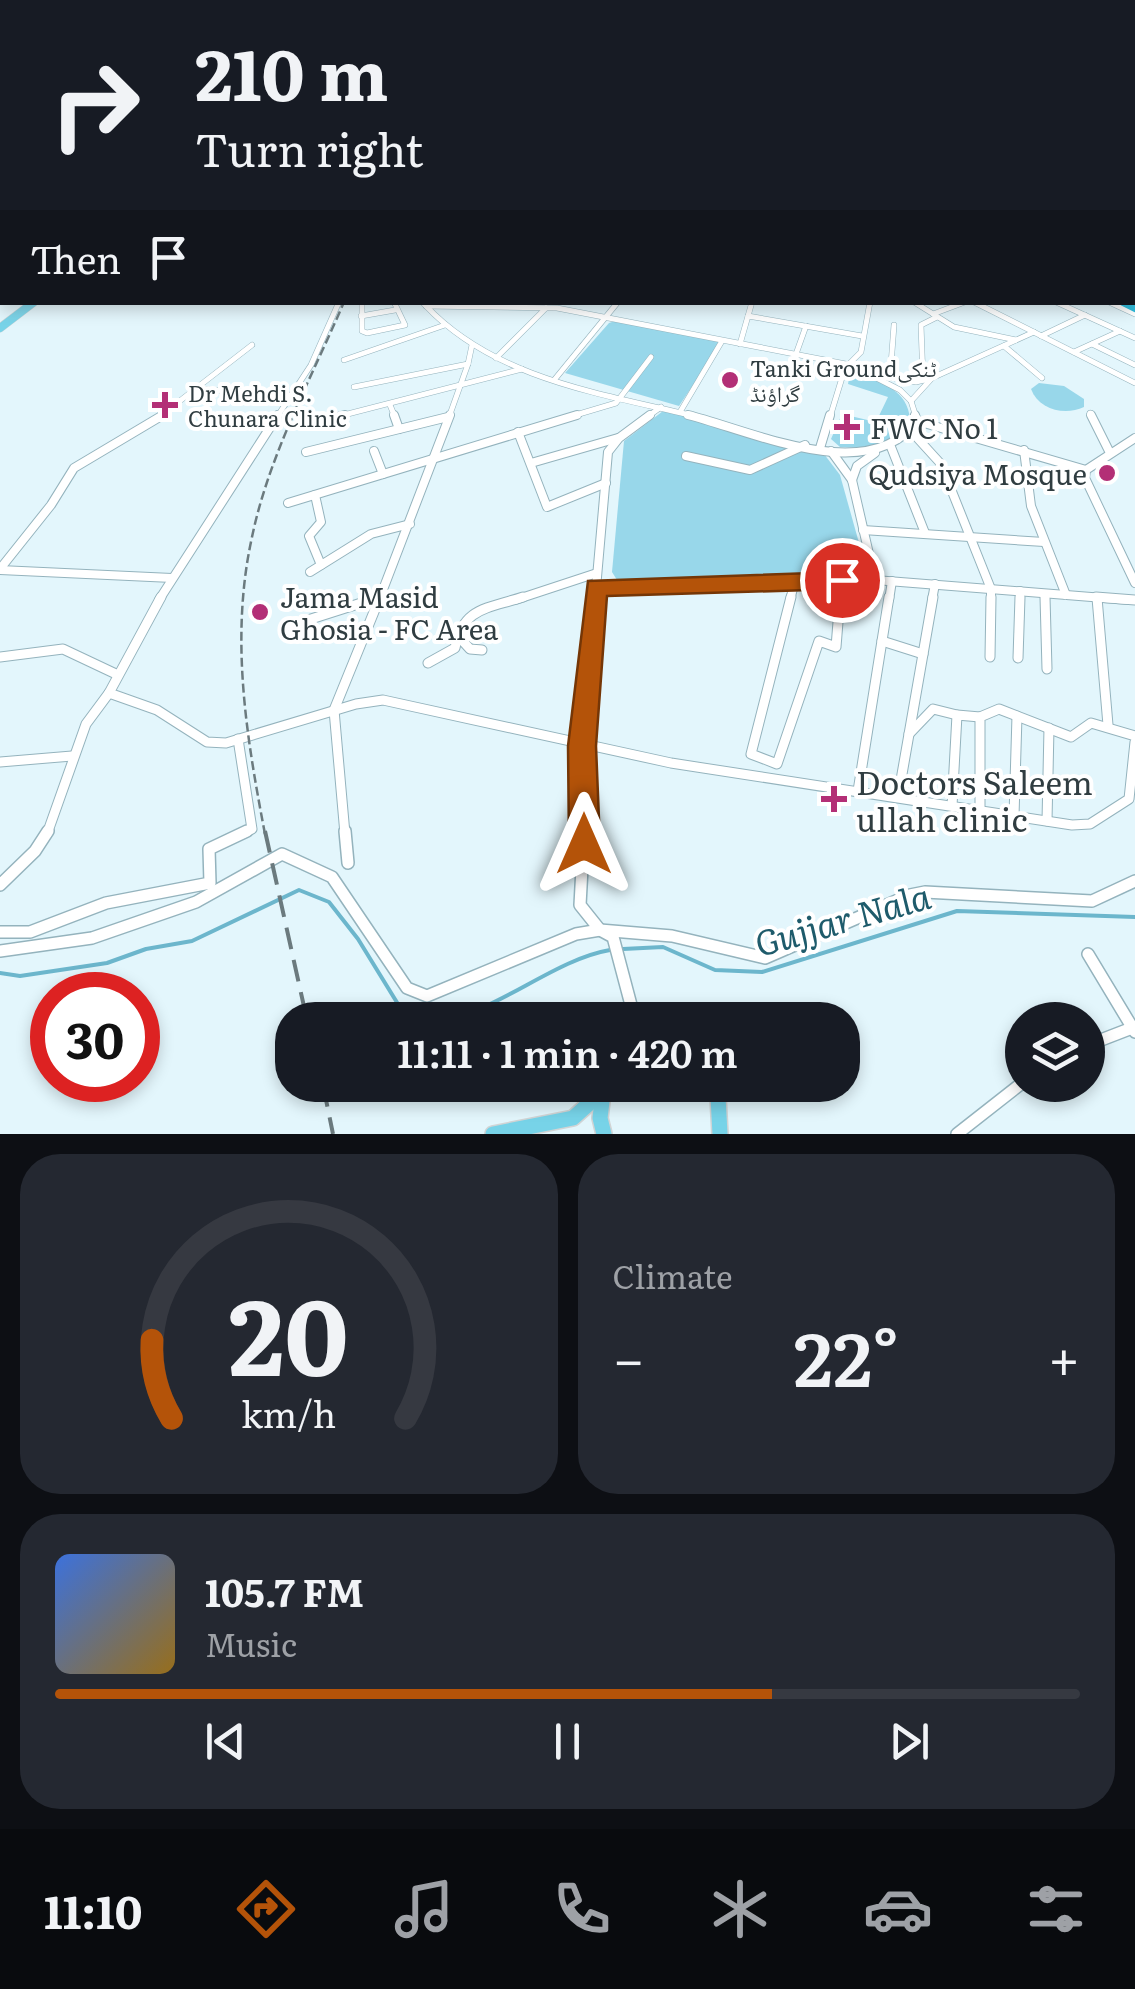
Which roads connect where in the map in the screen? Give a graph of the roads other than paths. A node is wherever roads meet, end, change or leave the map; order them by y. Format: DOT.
graph roads {
  1 [pos="22,305"];
  2 [pos="29,305"];
  3 [pos="338,305"];
  4 [pos="362,305"];
  5 [pos="425,305"];
  6 [pos="513,305"];
  7 [pos="616,305"];
  8 [pos="751,305"];
  9 [pos="869,305"];
  10 [pos="918,305"];
  11 [pos="959,305"];
  12 [pos="980,305"];
  13 [pos="1062,305"];
  14 [pos="394,306"];
  15 [pos="552,306"];
  16 [pos="361,316"];
  17 [pos="748,316"];
  18 [pos="935,316"];
  19 [pos="1085,316"];
  20 [pos="608,318"];
  21 [pos="0,324"];
  22 [pos="445,325"];
  23 [pos="806,326"];
  24 [pos="894,326"];
  25 [pos="1120,332"];
  26 [pos="1037,334"];
  27 [pos="862,336"];
  28 [pos="1135,338"];
  29 [pos="722,340"];
  30 [pos="1017,340"];
  31 [pos="740,344"];
  32 [pos="1092,344"];
  33 [pos="252,345"];
  34 [pos="472,345"];
  35 [pos="1004,346"];
  36 [pos="1073,352"];
  37 [pos="796,354"];
  38 [pos="651,357"];
  39 [pos="496,358"];
  40 [pos="344,360"];
  41 [pos="468,364"];
  42 [pos="1135,364"];
  43 [pos="852,365"];
  44 [pos="522,370"];
  45 [pos="868,372"];
  46 [pos="890,378"];
  47 [pos="932,378"];
  48 [pos="1042,378"];
  49 [pos="556,379"];
  50 [pos="924,380"];
  51 [pos="1134,381"];
  52 [pos="354,387"];
  53 [pos="458,388"];
  54 [pos="198,389"];
  55 [pos="291,395"];
  56 [pos="620,397"];
  57 [pos="911,401"];
  58 [pos="390,405"];
  59 [pos="662,407"];
  60 [pos="680,412"];
  61 [pos="1090,414"];
  62 [pos="448,416"];
  63 [pos="917,421"];
  64 [pos="318,422"];
  65 [pos="399,429"];
  66 [pos="910,430"];
  67 [pos="518,432"];
  68 [pos="619,438"];
  69 [pos="1135,438"];
  70 [pos="806,445"];
  71 [pos="891,447"];
  72 [pos="820,448"];
  73 [pos="831,450"];
  74 [pos="879,450"];
  75 [pos="1024,450"];
  76 [pos="374,451"];
  77 [pos="306,452"];
  78 [pos="1110,452"];
  79 [pos="686,456"];
  80 [pos="433,458"];
  81 [pos="531,463"];
  82 [pos="1086,470"];
  83 [pos="383,474"];
  84 [pos="852,480"];
  85 [pos="606,483"];
  86 [pos="315,495"];
  87 [pos="288,503"];
  88 [pos="410,524"];
  89 [pos="863,530"];
  90 [pos="925,533"];
  91 [pos="970,536"];
  92 [pos="1044,542"];
  93 [pos="321,565"];
  94 [pos="0,569"];
  95 [pos="310,572"];
  96 [pos="597,572"];
  97 [pos="172,578"];
  98 [pos="842,580"];
  99 [pos="875,580"];
  100 [pos="892,581"];
  101 [pos="795,582"];
  102 [pos="1135,583"];
  103 [pos="934,584"];
  104 [pos="596,587"];
  105 [pos="991,589"];
  106 [pos="1020,592"];
  107 [pos="1045,594"];
  108 [pos="1066,596"];
  109 [pos="380,597"];
  110 [pos="1097,598"];
  111 [pos="1135,600"];
  112 [pos="289,626"];
  113 [pos="459,638"];
  114 [pos="882,641"];
  115 [pos="482,650"];
  116 [pos="923,654"];
  117 [pos="990,656"];
  118 [pos="0,657"];
  119 [pos="1018,658"];
  120 [pos="428,663"];
  121 [pos="1046,669"];
  122 [pos="116,674"];
  123 [pos="109,693"];
  124 [pos="334,710"];
  125 [pos="957,715"];
  126 [pos="1016,716"];
  127 [pos="980,717"];
  128 [pos="1108,726"];
  129 [pos="1050,728"];
  130 [pos="909,734"];
  131 [pos="238,739"];
  132 [pos="1135,739"];
  133 [pos="582,746"];
  134 [pos="72,756"];
  135 [pos="0,762"];
  136 [pos="858,791"];
  137 [pos="898,797"];
  138 [pos="952,806"];
  139 [pos="980,810"];
  140 [pos="1014,816"];
  141 [pos="1047,821"];
  142 [pos="348,863"];
  143 [pos="1135,881"];
  144 [pos="0,886"];
  145 [pos="600,930"];
  146 [pos="0,932"];
  147 [pos="0,951"];
  148 [pos="1088,954"];
  149 [pos="631,1002"];
  150 [pos="1134,1030"];
  151 [pos="1105,1039"];
  152 [pos="1005,1096"];
  153 [pos="589,1102"];
  154 [pos="603,1102"];
  155 [pos="718,1102"];
  156 [pos="493,1134"];
  157 [pos="604,1134"];
  158 [pos="720,1134"];
  159 [pos="958,1134"];
  1 -- 21 [label="main road"];
  2 -- 21 [label="main road"];
  3 -- 55 [label="street"];
  4 -- 16 [label="street"];
  5 -- 22 [label="street"];
  6 -- 15 [label="street"];
  7 -- 20 [label="street"];
  8 -- 17 [label="street"];
  9 -- 27 [label="street"];
  10 -- 18 [label="street"];
  11 -- 18 [label="street"];
  12 -- 26 [label="street"];
  13 -- 19 [label="street"];
  14 -- 16 [label="street"];
  14 -- 16 [label="street"];
  15 -- 20 [label="street"];
  15 -- 39 [label="street"];
  17 -- 23 [label="street"];
  17 -- 31 [label="street"];
  18 -- 30 [label="street"];
  18 -- 50 [label="street"];
  19 -- 25 [label="street"];
  19 -- 26 [label="street"];
  20 -- 29 [label="street"];
  20 -- 49 [label="street"];
  22 -- 34 [label="street"];
  22 -- 40 [label="street"];
  23 -- 27 [label="street"];
  23 -- 37 [label="street"];
  24 -- 46 [label="street"];
  25 -- 28 [label="street"];
  25 -- 32 [label="street"];
  26 -- 30 [label="street"];
  26 -- 36 [label="street"];
  27 -- 43 [label="street"];
  29 -- 31 [label="street"];
  29 -- 60 [label="street"];
  30 -- 35 [label="street"];
  31 -- 37 [label="street"];
  32 -- 36 [label="street"];
  32 -- 42 [label="street"];
  33 -- 54 [label="street"];
  34 -- 39 [label="street"];
  34 -- 41 [label="street"];
  35 -- 47 [label="street"];
  35 -- 48 [label="street"];
  36 -- 51 [label="street"];
  37 -- 43 [label="street"];
  38 -- 56 [label="street"];
  39 -- 44 [label="street"];
  41 -- 52 [label="street"];
  41 -- 53 [label="street"];
  43 -- 45 [label="street"];
  43 -- 72 [label="street"];
  44 -- 49 [label="street"];
  44 -- 53 [label="street"];
  45 -- 46 [label="street"];
  45 -- 57 [label="street"];
  46 -- 50 [label="street"];
  47 -- 50 [label="street"];
  47 -- 57 [label="street"];
  49 -- 56 [label="street"];
  53 -- 58 [label="street"];
  53 -- 62 [label="street"];
  54 -- 55 [label="street"];
  54 -- 94 [label="street"];
  55 -- 97 [label="street"];
  56 -- 59 [label="street"];
  56 -- 67 [label="street"];
  57 -- 63 [label="street"];
  58 -- 64 [label="street"];
  58 -- 65 [label="street"];
  59 -- 60 [label="street"];
  59 -- 68 [label="street"];
  60 -- 70 [label="street"];
  61 -- 78 [label="street"];
  62 -- 65 [label="street"];
  62 -- 80 [label="street"];
  63 -- 66 [label="street"];
  63 -- 75 [label="street"];
  65 -- 77 [label="street"];
  66 -- 71 [label="street"];
  66 -- 91 [label="street"];
  67 -- 80 [label="street"];
  67 -- 81 [label="street"];
  68 -- 81 [label="street"];
  68 -- 85 [label="street"];
  69 -- 78 [label="street"];
  70 -- 72 [label="street"];
  70 -- 79 [label="street"];
  71 -- 74 [label="street"];
  71 -- 90 [label="street"];
  72 -- 73 [label="street"];
  73 -- 74 [label="street"];
  73 -- 84 [label="street"];
  74 -- 84 [label="street"];
  75 -- 82 [label="street"];
  75 -- 92 [label="street"];
  76 -- 83 [label="street"];
  78 -- 82 [label="street"];
  80 -- 83 [label="street"];
  80 -- 88 [label="street"];
  81 -- 85 [label="street"];
  82 -- 102 [label="street"];
  83 -- 86 [label="street"];
  84 -- 89 [label="street"];
  85 -- 96 [label="street"];
  86 -- 87 [label="street"];
  86 -- 93 [label="street"];
  88 -- 93 [label="street"];
  88 -- 109 [label="street"];
  89 -- 90 [label="street"];
  89 -- 99 [label="street"];
  90 -- 91 [label="street"];
  91 -- 92 [label="street"];
  91 -- 105 [label="street"];
  92 -- 108 [label="street"];
  93 -- 95 [label="street"];
  94 -- 97 [label="street"];
  96 -- 104 [label="street"];
  96 -- 113 [label="street"];
  97 -- 122 [label="street"];
  98 -- 99 [label="street"];
  98 -- 101 [label="street"];
  98 -- 101 [label="street"];
  99 -- 100 [label="street"];
  100 -- 103 [label="street"];
  100 -- 114 [label="street"];
  101 -- 104 [label="street"];
  103 -- 105 [label="street"];
  103 -- 116 [label="street"];
  104 -- 133 [label="street"];
  105 -- 106 [label="street"];
  105 -- 117 [label="street"];
  106 -- 107 [label="street"];
  106 -- 119 [label="street"];
  107 -- 108 [label="street"];
  107 -- 121 [label="street"];
  108 -- 110 [label="street"];
  109 -- 112 [label="street"];
  109 -- 124 [label="street"];
  110 -- 111 [label="street"];
  110 -- 128 [label="street"];
  113 -- 115 [label="street"];
  113 -- 120 [label="street"];
  114 -- 116 [label="street"];
  114 -- 136 [label="street"];
  116 -- 130 [label="street"];
  118 -- 122 [label="street"];
  122 -- 123 [label="street"];
  123 -- 131 [label="street"];
  123 -- 134 [label="street"];
  124 -- 131 [label="street"];
  124 -- 133 [label="street"];
  124 -- 142 [label="street"];
  125 -- 127 [label="street"];
  125 -- 130 [label="street"];
  125 -- 138 [label="street"];
  126 -- 127 [label="street"];
  126 -- 129 [label="street"];
  126 -- 140 [label="street"];
  127 -- 139 [label="street"];
  128 -- 129 [label="street"];
  128 -- 132 [label="street"];
  129 -- 141 [label="street"];
  130 -- 137 [label="street"];
  131 -- 146 [label="street"];
  132 -- 141 [label="street"];
  133 -- 136 [label="street"];
  133 -- 145 [label="street"];
  134 -- 135 [label="street"];
  134 -- 144 [label="street"];
  136 -- 137 [label="street"];
  137 -- 138 [label="street"];
  138 -- 139 [label="street"];
  139 -- 140 [label="street"];
  140 -- 141 [label="street"];
  143 -- 145 [label="street"];
  145 -- 147 [label="street"];
  145 -- 149 [label="street"];
  148 -- 150 [label="street"];
  150 -- 151 [label="street"];
  152 -- 159 [label="street"];
  153 -- 156 [label="main road"];
  154 -- 157 [label="main road"];
  155 -- 158 [label="main road"];
}
